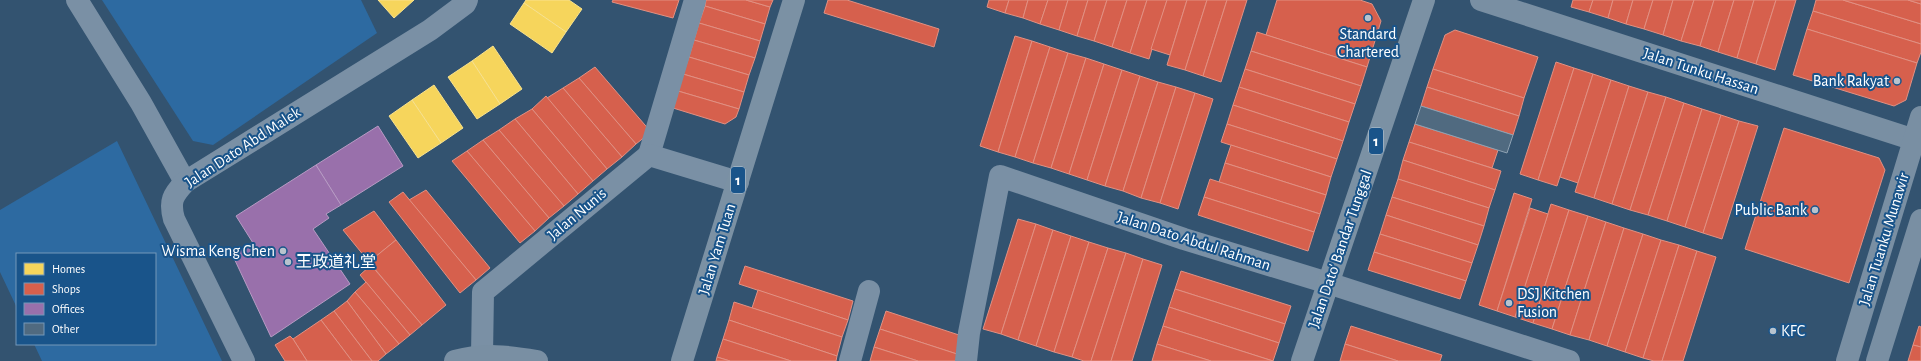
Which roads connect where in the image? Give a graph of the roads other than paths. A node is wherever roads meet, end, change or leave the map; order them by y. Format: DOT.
graph roads {
  1 [pos="78,0"];
  2 [pos="467,0"];
  3 [pos="695,0"];
  4 [pos="794,0"];
  5 [pos="1424,0"];
  6 [pos="1481,0"];
  7 [pos="1921,117"];
  8 [pos="1918,141"];
  9 [pos="649,155"];
  10 [pos="185,182"];
  11 [pos="738,182"];
  12 [pos="1921,220"];
  13 [pos="1328,283"];
  14 [pos="869,292"];
  15 [pos="482,355"];
  16 [pos="244,361"];
  17 [pos="455,361"];
  18 [pos="537,361"];
  19 [pos="682,361"];
  20 [pos="850,361"];
  21 [pos="966,361"];
  22 [pos="1302,361"];
  23 [pos="1568,361"];
  24 [pos="1847,361"];
  25 [pos="1878,361"];
  1 -- 10 [label="street"];
  2 -- 10 [label="street, Jalan Dato Abd Malek"];
  3 -- 9 [label="street"];
  4 -- 11 [label="highway, Jalan Yam Tuan / 1"];
  5 -- 13 [label="highway, Jalan Dato' Bandar Tunggal / 1"];
  6 -- 8 [label="main road, Jalan Tunku Hassan"];
  7 -- 8 [label="main road, Jalan Tuanku Munawir"];
  8 -- 24 [label="main road, Jalan Tuanku Munawir"];
  9 -- 11 [label="street"];
  9 -- 15 [label="street, Jalan Nunis"];
  10 -- 16 [label="street, Jalan Dato Abd Malek"];
  11 -- 19 [label="highway, Jalan Yam Tuan / 1"];
  12 -- 25 [label="main road, Jalan Tuanku Munawir"];
  13 -- 21 [label="street, Jalan Dato Abdul Rahman"];
  13 -- 22 [label="highway, Jalan Dato' Bandar Tunggal / 1"];
  13 -- 23 [label="street, Jalan Dato Abdul Rahman"];
  14 -- 20 [label="street"];
  15 -- 17 [label="main road"];
  15 -- 18 [label="main road"];
}
